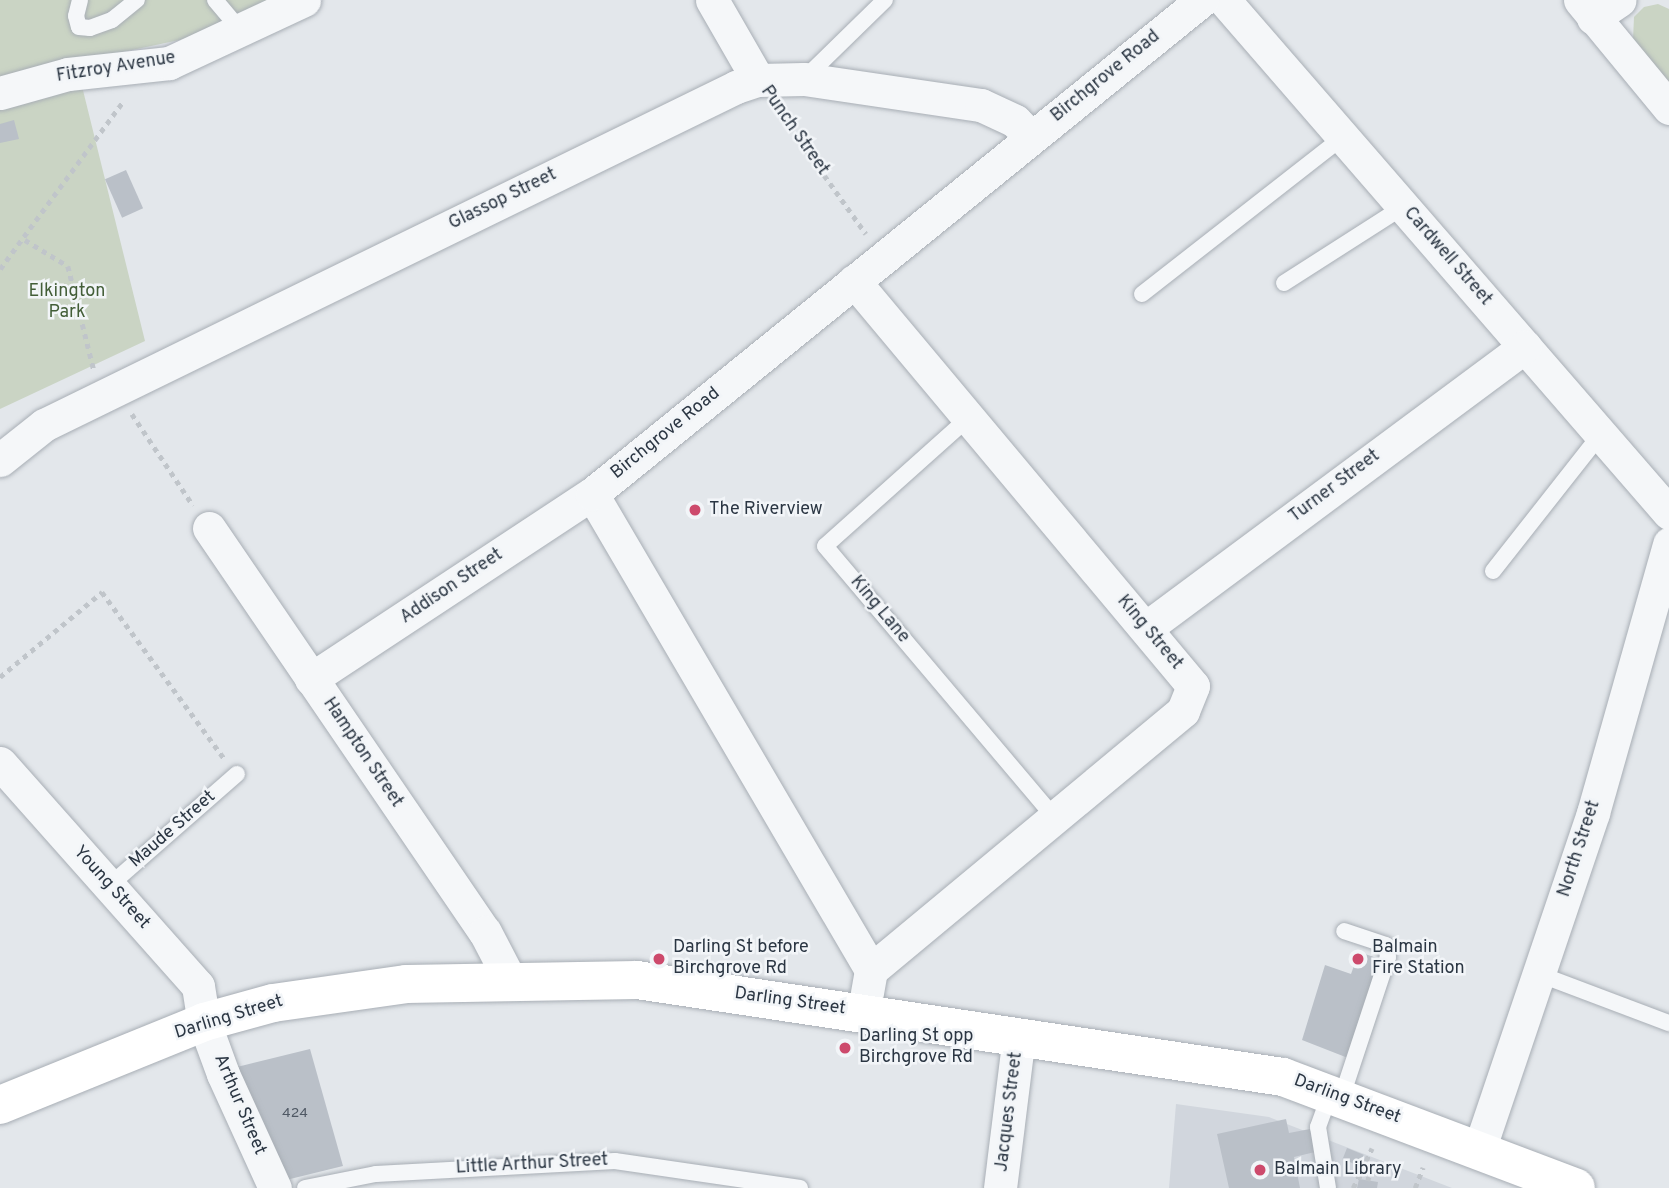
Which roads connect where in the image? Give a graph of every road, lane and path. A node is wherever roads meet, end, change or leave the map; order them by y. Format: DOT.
graph roads {
  1 [pos="80,0"];
  2 [pos="137,0"];
  3 [pos="215,0"];
  4 [pos="304,0"];
  5 [pos="712,0"];
  6 [pos="885,0"];
  7 [pos="1202,0"];
  8 [pos="1224,0"];
  9 [pos="1598,6"];
  10 [pos="242,32"];
  11 [pos="804,79"];
  12 [pos="758,80"];
  13 [pos="0,93"];
  14 [pos="122,103"];
  15 [pos="1669,108"];
  16 [pos="1343,137"];
  17 [pos="1031,138"];
  18 [pos="1404,207"];
  19 [pos="24,240"];
  20 [pos="883,258"];
  21 [pos="0,269"];
  22 [pos="854,281"];
  23 [pos="1284,283"];
  24 [pos="1142,294"];
  25 [pos="1525,347"];
  26 [pos="108,394"];
  27 [pos="966,420"];
  28 [pos="1601,434"];
  29 [pos="0,460"];
  30 [pos="592,494"];
  31 [pos="1669,513"];
  32 [pos="209,528"];
  33 [pos="1669,544"];
  34 [pos="1493,571"];
  35 [pos="1146,628"];
  36 [pos="0,677"];
  37 [pos="311,679"];
  38 [pos="1,765"];
  39 [pos="237,774"];
  40 [pos="1056,819"];
  41 [pos="109,886"];
  42 [pos="1343,931"];
  43 [pos="871,970"];
  44 [pos="1539,974"];
  45 [pos="510,982"];
  46 [pos="864,1013"];
  47 [pos="204,1022"];
  48 [pos="1669,1023"];
  49 [pos="1019,1035"];
  50 [pos="1336,1094"];
  51 [pos="0,1105"];
  52 [pos="1372,1147"];
  53 [pos="1479,1150"];
  54 [pos="1423,1167"];
  55 [pos="1357,1175"];
  56 [pos="1368,1181"];
  57 [pos="275,1188"];
  58 [pos="305,1188"];
  59 [pos="800,1188"];
  60 [pos="1000,1188"];
  61 [pos="1328,1188"];
  62 [pos="1353,1188"];
  63 [pos="1415,1188"];
  64 [pos="1576,1188"];
  1 -- 2 [label="lane"];
  3 -- 10 [label="lane"];
  4 -- 10 [label="street, Fitzroy Avenue"];
  5 -- 12 [label="street, Punch Street"];
  6 -- 11 [label="lane"];
  7 -- 17 [label="street, Birchgrove Road"];
  8 -- 16 [label="street, Cardwell Street"];
  9 -- 15 [label="street"];
  10 -- 13 [label="street, Fitzroy Avenue"];
  11 -- 12 [label="street, Glassop Street"];
  11 -- 17 [label="street, Glassop Street"];
  12 -- 20 [label="path, Punch Street"];
  12 -- 26 [label="street, Glassop Street"];
  14 -- 19 [label="path"];
  16 -- 18 [label="street, Cardwell Street"];
  16 -- 24 [label="lane"];
  17 -- 20 [label="street, Birchgrove Road"];
  18 -- 23 [label="lane"];
  18 -- 25 [label="street, Cardwell Street"];
  19 -- 21 [label="path"];
  19 -- 26 [label="path"];
  20 -- 22 [label="street, Birchgrove Road"];
  22 -- 27 [label="street, King Street"];
  22 -- 30 [label="street, Birchgrove Road"];
  25 -- 28 [label="street, Cardwell Street"];
  25 -- 35 [label="street, Turner Street"];
  26 -- 29 [label="street, Glassop Street"];
  26 -- 32 [label="path"];
  27 -- 35 [label="street, King Street"];
  27 -- 40 [label="lane, King Lane"];
  28 -- 31 [label="street, Cardwell Street"];
  28 -- 34 [label="lane"];
  30 -- 37 [label="street, Addison Street"];
  30 -- 43 [label="street"];
  32 -- 37 [label="street, Hampton Street"];
  33 -- 44 [label="street, North Street"];
  35 -- 40 [label="street, King Street"];
  36 -- 39 [label="path"];
  37 -- 45 [label="street, Hampton Street"];
  38 -- 41 [label="street, Young Street"];
  39 -- 41 [label="lane, Maude Street"];
  40 -- 43 [label="street, King Street"];
  41 -- 47 [label="street, Young Street"];
  42 -- 50 [label="lane"];
  43 -- 46 [label="street"];
  44 -- 48 [label="lane"];
  44 -- 53 [label="street, North Street"];
  45 -- 46 [label="street, Darling Street"];
  45 -- 47 [label="street, Darling Street"];
  46 -- 49 [label="street, Darling Street"];
  47 -- 51 [label="street, Darling Street"];
  47 -- 57 [label="street, Arthur Street"];
  49 -- 50 [label="street, Darling Street"];
  49 -- 60 [label="street, Jacques Street"];
  50 -- 53 [label="street, Darling Street"];
  50 -- 61 [label="lane"];
  52 -- 55 [label="path"];
  53 -- 64 [label="street, Darling Street"];
  54 -- 63 [label="path"];
  55 -- 56 [label="path"];
  55 -- 62 [label="path"];
  58 -- 59 [label="lane, Little Arthur Street"];
}
